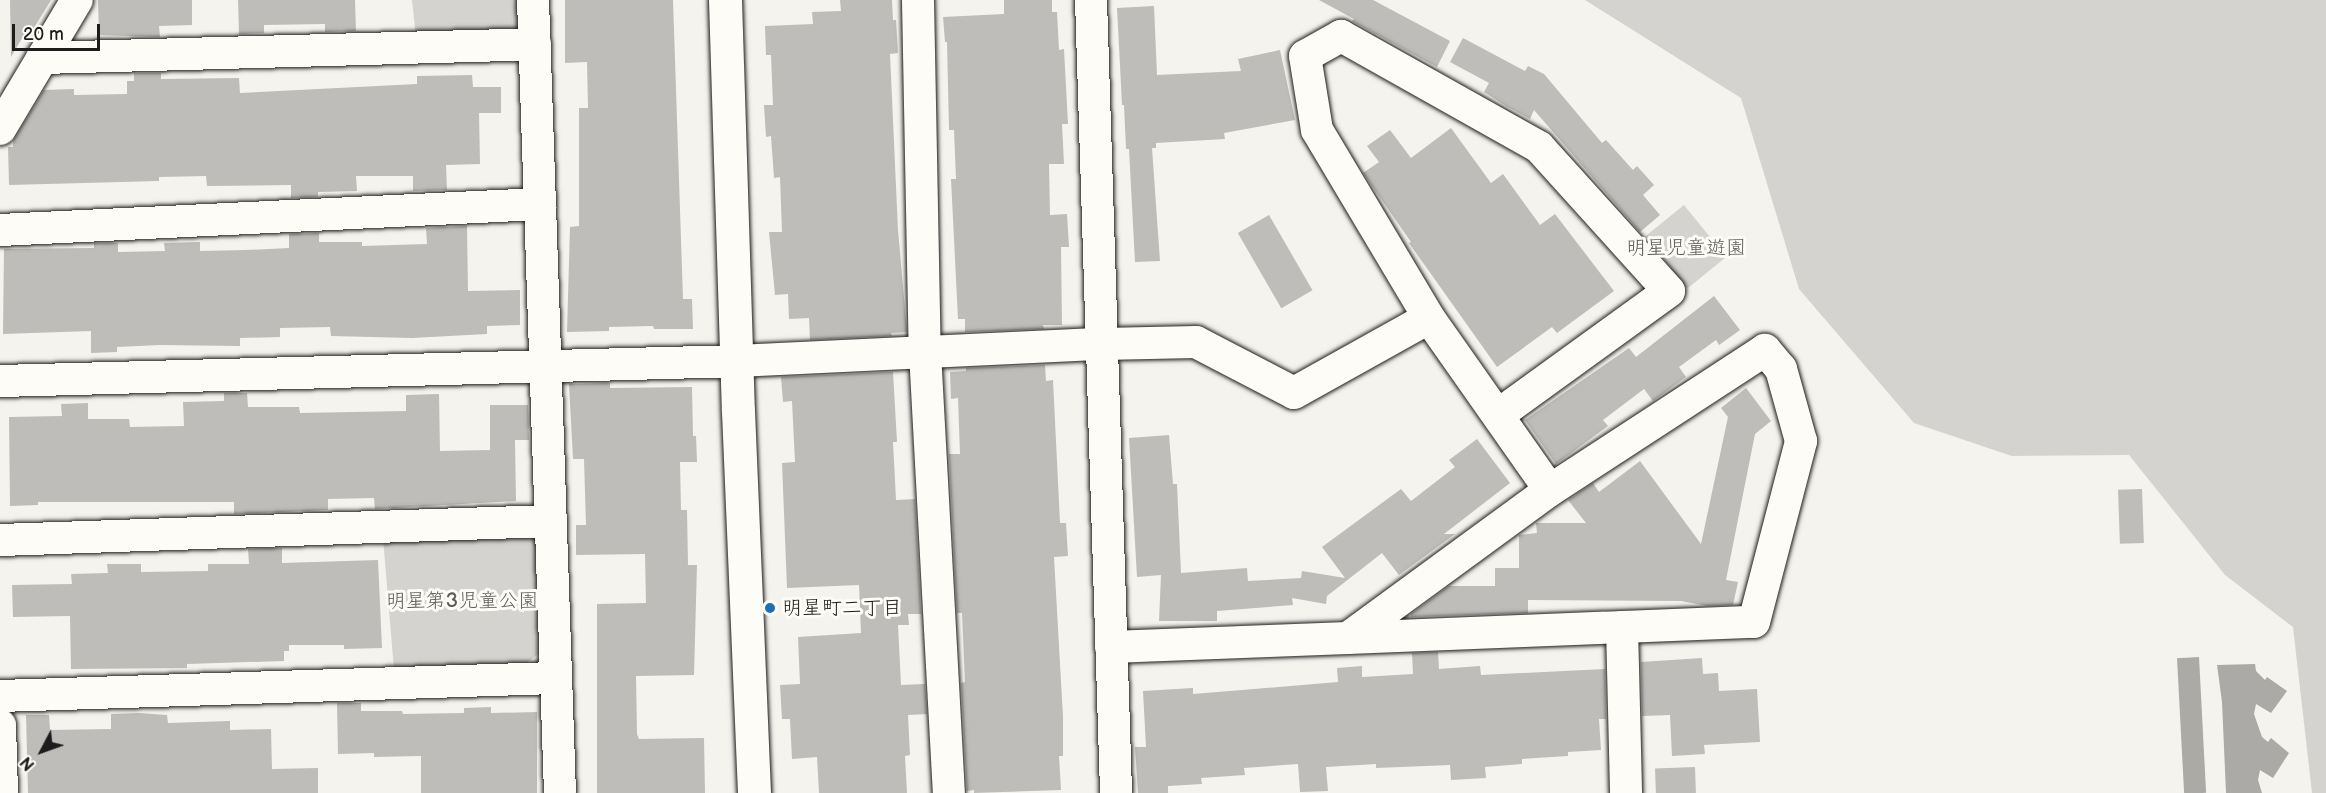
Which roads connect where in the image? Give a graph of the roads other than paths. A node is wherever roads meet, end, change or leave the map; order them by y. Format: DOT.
graph roads {
  1 [pos="77,0"];
  2 [pos="533,0"];
  3 [pos="725,0"];
  4 [pos="918,0"];
  5 [pos="1091,0"];
  6 [pos="534,44"];
  7 [pos="42,58"];
  8 [pos="0,129"];
  9 [pos="540,204"];
  10 [pos="0,230"];
  11 [pos="1429,318"];
  12 [pos="1102,344"];
  13 [pos="925,352"];
  14 [pos="737,361"];
  15 [pos="545,367"];
  16 [pos="0,381"];
  17 [pos="1498,415"];
  18 [pos="1550,490"];
  19 [pos="550,521"];
  20 [pos="0,540"];
  21 [pos="1622,627"];
  22 [pos="1348,638"];
  23 [pos="1111,647"];
  24 [pos="555,678"];
  25 [pos="0,696"];
  26 [pos="0,725"];
  27 [pos="2,793"];
  28 [pos="560,793"];
  29 [pos="754,793"];
  30 [pos="948,793"];
  31 [pos="1116,793"];
  32 [pos="1626,793"];
  1 -- 7 [label="street"];
  2 -- 6 [label="street"];
  3 -- 14 [label="street"];
  4 -- 13 [label="street"];
  5 -- 12 [label="street"];
  6 -- 7 [label="street"];
  6 -- 9 [label="street"];
  7 -- 8 [label="street"];
  9 -- 10 [label="street"];
  9 -- 15 [label="street"];
  11 -- 12 [label="street"];
  11 -- 17 [label="street"];
  11 -- 17 [label="street"];
  12 -- 13 [label="street"];
  12 -- 23 [label="street"];
  13 -- 14 [label="street"];
  13 -- 30 [label="street"];
  14 -- 15 [label="street"];
  14 -- 29 [label="street"];
  15 -- 16 [label="street"];
  15 -- 19 [label="street"];
  17 -- 18 [label="street"];
  18 -- 21 [label="street"];
  18 -- 22 [label="street"];
  19 -- 20 [label="street"];
  19 -- 24 [label="street"];
  21 -- 22 [label="street"];
  21 -- 32 [label="street"];
  22 -- 23 [label="street"];
  23 -- 31 [label="street"];
  24 -- 25 [label="street"];
  24 -- 28 [label="street"];
  26 -- 27 [label="street"];
}
